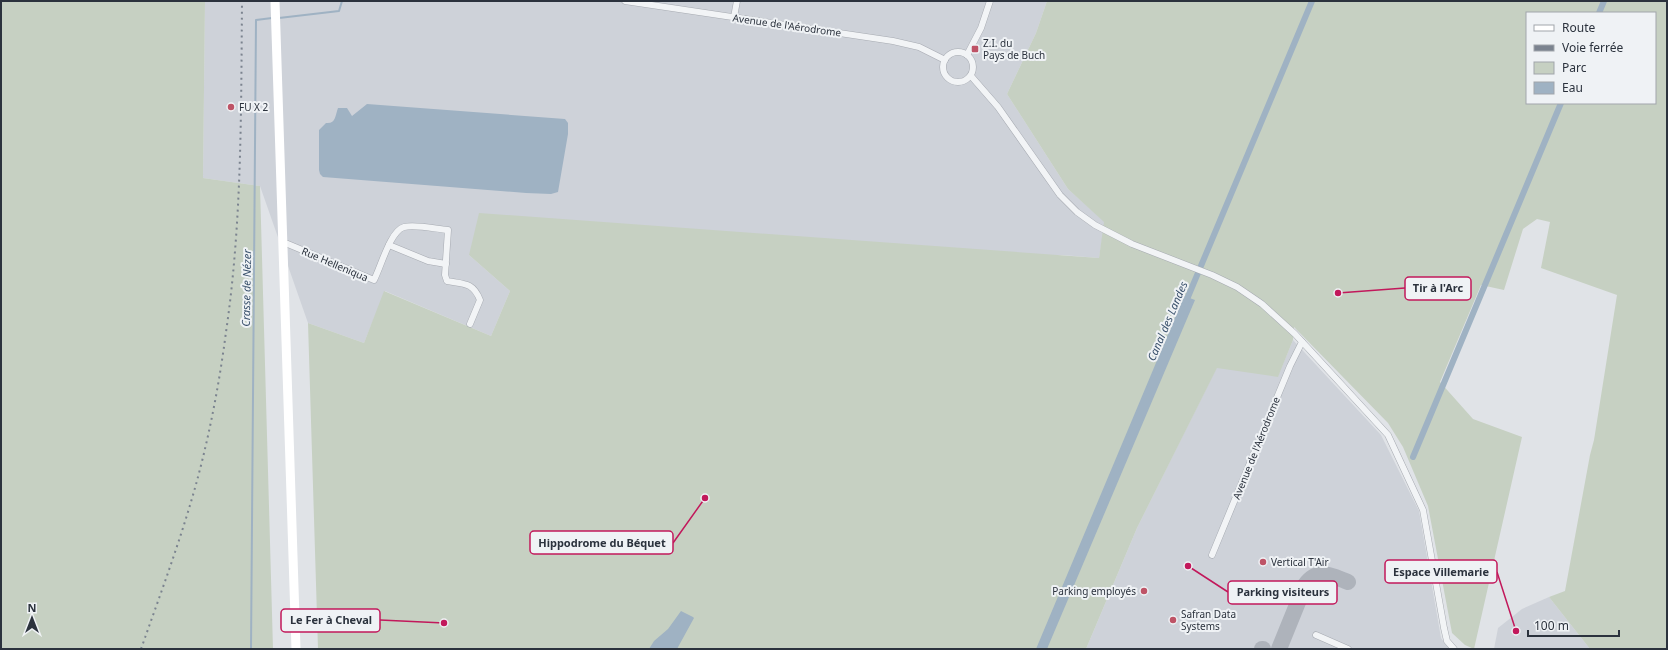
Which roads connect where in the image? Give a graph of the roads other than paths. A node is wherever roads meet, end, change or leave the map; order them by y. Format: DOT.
graph roads {
  1 [pos="275,1"];
  2 [pos="625,1"];
  3 [pos="737,1"];
  4 [pos="990,1"];
  5 [pos="734,17"];
  6 [pos="967,55"];
  7 [pos="945,60"];
  8 [pos="970,76"];
  9 [pos="283,242"];
  10 [pos="390,245"];
  11 [pos="446,264"];
  12 [pos="470,324"];
  13 [pos="1302,342"];
  14 [pos="1212,555"];
  15 [pos="1316,635"];
  16 [pos="1451,648"];
  17 [pos="296,649"];
  18 [pos="1348,649"];
  1 -- 9 [label="main road"];
  2 -- 5 [label="street, Avenue de l'Aérodrome"];
  3 -- 5 [label="street"];
  4 -- 6 [label="street"];
  5 -- 7 [label="street, Avenue de l'Aérodrome"];
  6 -- 7 [label="street"];
  6 -- 8 [label="street"];
  7 -- 8 [label="street"];
  8 -- 13 [label="street"];
  9 -- 10 [label="street, Rue Helleniqua"];
  9 -- 17 [label="main road"];
  10 -- 11 [label="street"];
  10 -- 11 [label="street, Rue Helleniqua"];
  11 -- 12 [label="street, Rue Helleniqua"];
  13 -- 14 [label="street, Avenue de l'Aérodrome"];
  13 -- 16 [label="street"];
  15 -- 18 [label="street"];
}
